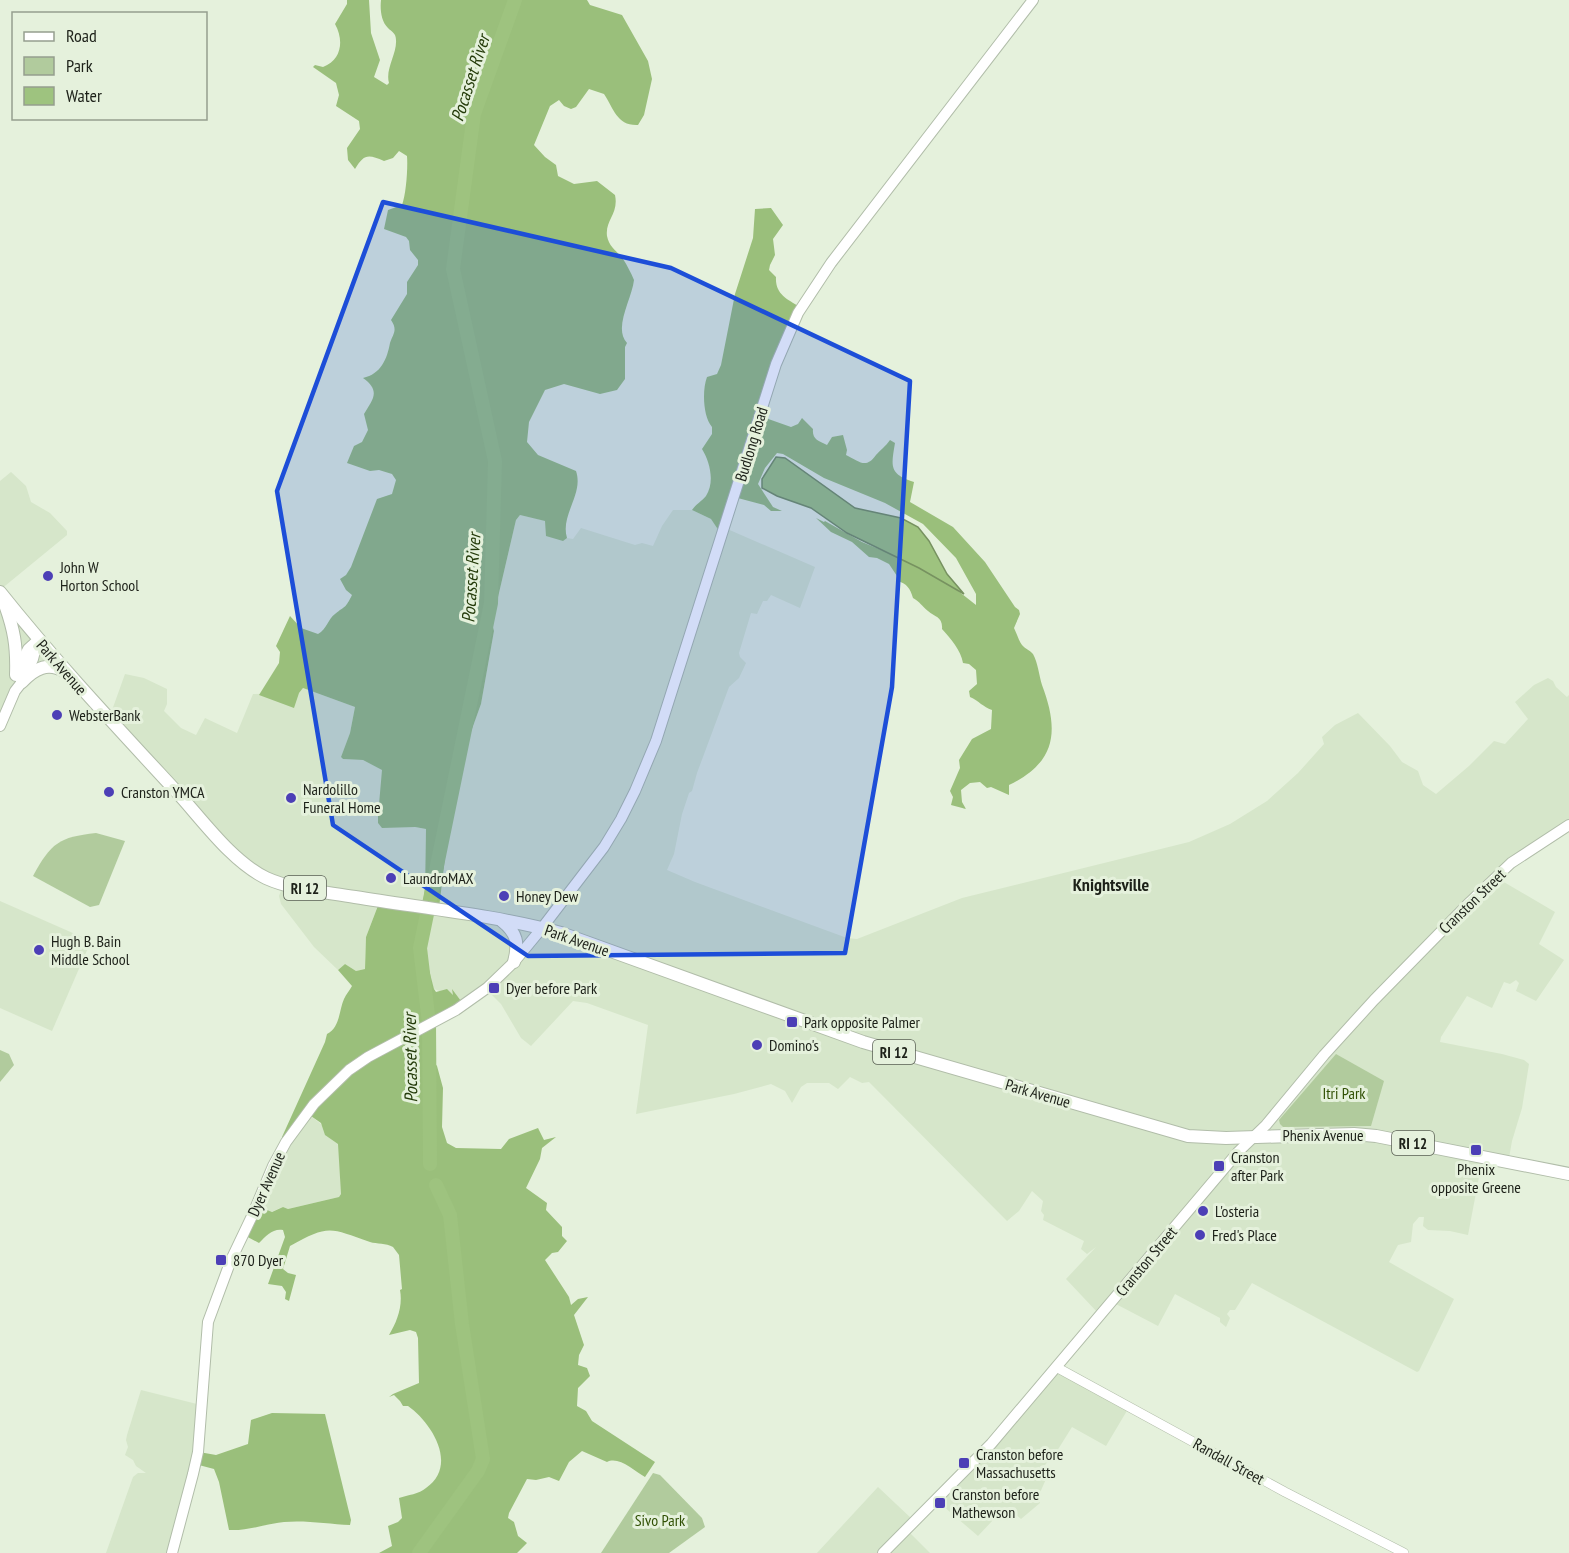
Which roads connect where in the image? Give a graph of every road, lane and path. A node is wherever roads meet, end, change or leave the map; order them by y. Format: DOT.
graph roads {
  1 [pos="1033,0"];
  2 [pos="0,592"];
  3 [pos="38,640"];
  4 [pos="69,675"];
  5 [pos="18,682"];
  6 [pos="0,726"];
  7 [pos="1569,825"];
  8 [pos="501,920"];
  9 [pos="542,928"];
  10 [pos="514,962"];
  11 [pos="1254,1136"];
  12 [pos="1569,1174"];
  13 [pos="1056,1367"];
  14 [pos="172,1553"];
  15 [pos="883,1553"];
  16 [pos="1404,1553"];
  1 -- 9 [label="main road, Budlong Road"];
  2 -- 3 [label="main road, Park Avenue / RI 12"];
  2 -- 5 [label="main road"];
  3 -- 4 [label="main road, Park Avenue / RI 12"];
  3 -- 5 [label="main road"];
  4 -- 5 [label="main road"];
  4 -- 8 [label="main road, Park Avenue / RI 12"];
  5 -- 6 [label="main road"];
  7 -- 11 [label="main road, Cranston Street"];
  8 -- 9 [label="main road, Park Avenue / RI 12"];
  8 -- 10 [label="main road"];
  9 -- 10 [label="main road, Dyer Avenue"];
  9 -- 11 [label="main road, Park Avenue / RI 12"];
  10 -- 14 [label="main road, Dyer Avenue"];
  11 -- 12 [label="main road, Phenix Avenue / RI 12"];
  11 -- 13 [label="main road, Cranston Street"];
  13 -- 15 [label="main road, Cranston Street"];
  13 -- 16 [label="street, Randall Street"];
}
